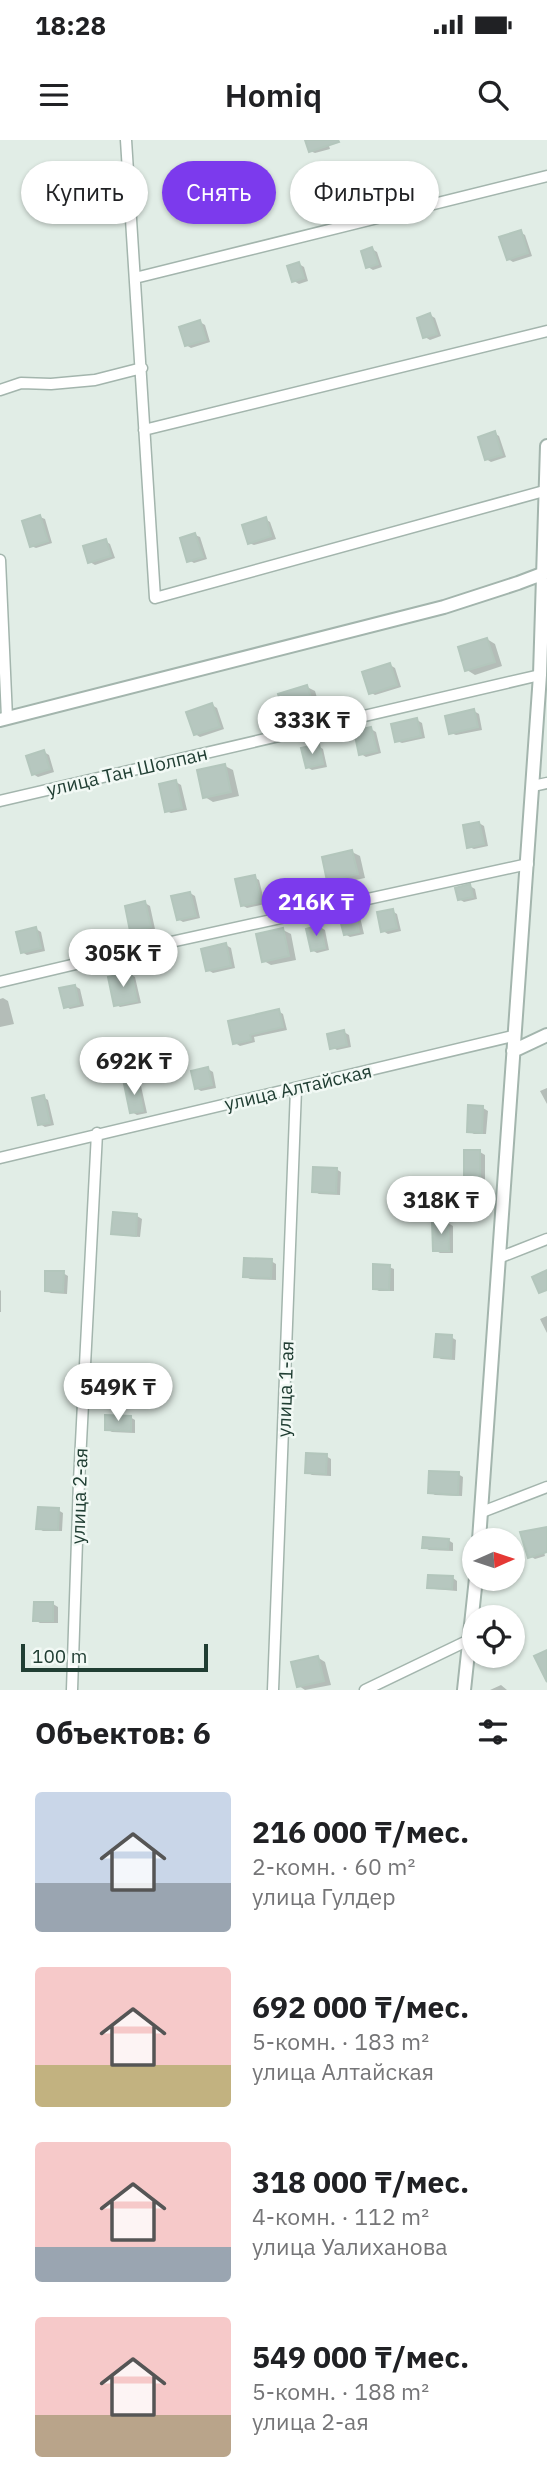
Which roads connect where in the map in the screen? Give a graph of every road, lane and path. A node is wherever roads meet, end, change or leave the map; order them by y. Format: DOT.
graph roads {
  1 [pos="126,140"];
  2 [pos="547,176"];
  3 [pos="135,278"];
  4 [pos="547,331"];
  5 [pos="142,368"];
  6 [pos="0,390"];
  7 [pos="144,430"];
  8 [pos="547,446"];
  9 [pos="544,491"];
  10 [pos="0,560"];
  11 [pos="545,572"];
  12 [pos="540,675"];
  13 [pos="4,719"];
  14 [pos="547,783"];
  15 [pos="533,786"];
  16 [pos="0,801"];
  17 [pos="528,864"];
  18 [pos="0,982"];
  19 [pos="547,1035"];
  20 [pos="513,1036"];
  21 [pos="513,1051"];
  22 [pos="296,1088"];
  23 [pos="97,1133"];
  24 [pos="0,1158"];
  25 [pos="547,1239"];
  26 [pos="501,1257"];
  27 [pos="547,1487"];
  28 [pos="482,1512"];
  29 [pos="480,1528"];
  30 [pos="462,1644"];
  31 [pos="467,1668"];
  32 [pos="72,1690"];
  33 [pos="273,1690"];
  34 [pos="365,1690"];
  35 [pos="464,1690"];
  1 -- 3 [label="street"];
  2 -- 3 [label="street"];
  3 -- 5 [label="street"];
  4 -- 7 [label="street"];
  5 -- 6 [label="street"];
  5 -- 7 [label="street"];
  7 -- 9 [label="street"];
  8 -- 9 [label="street"];
  9 -- 11 [label="street"];
  10 -- 13 [label="street"];
  11 -- 12 [label="street"];
  11 -- 13 [label="street"];
  12 -- 15 [label="street"];
  12 -- 16 [label="street, улица Тан Шолпан"];
  14 -- 15 [label="street"];
  15 -- 17 [label="street"];
  17 -- 18 [label="street"];
  17 -- 20 [label="street"];
  19 -- 21 [label="street"];
  20 -- 21 [label="street"];
  20 -- 22 [label="street, улица Алтайская"];
  21 -- 26 [label="street"];
  22 -- 23 [label="street, улица Алтайская"];
  22 -- 33 [label="street, улица 1-ая"];
  23 -- 24 [label="street, улица Алтайская"];
  23 -- 32 [label="street, улица 2-ая"];
  25 -- 26 [label="street"];
  26 -- 28 [label="street"];
  27 -- 28 [label="street"];
  28 -- 29 [label="street"];
  30 -- 34 [label="street"];
  31 -- 35 [label="street"];
}
